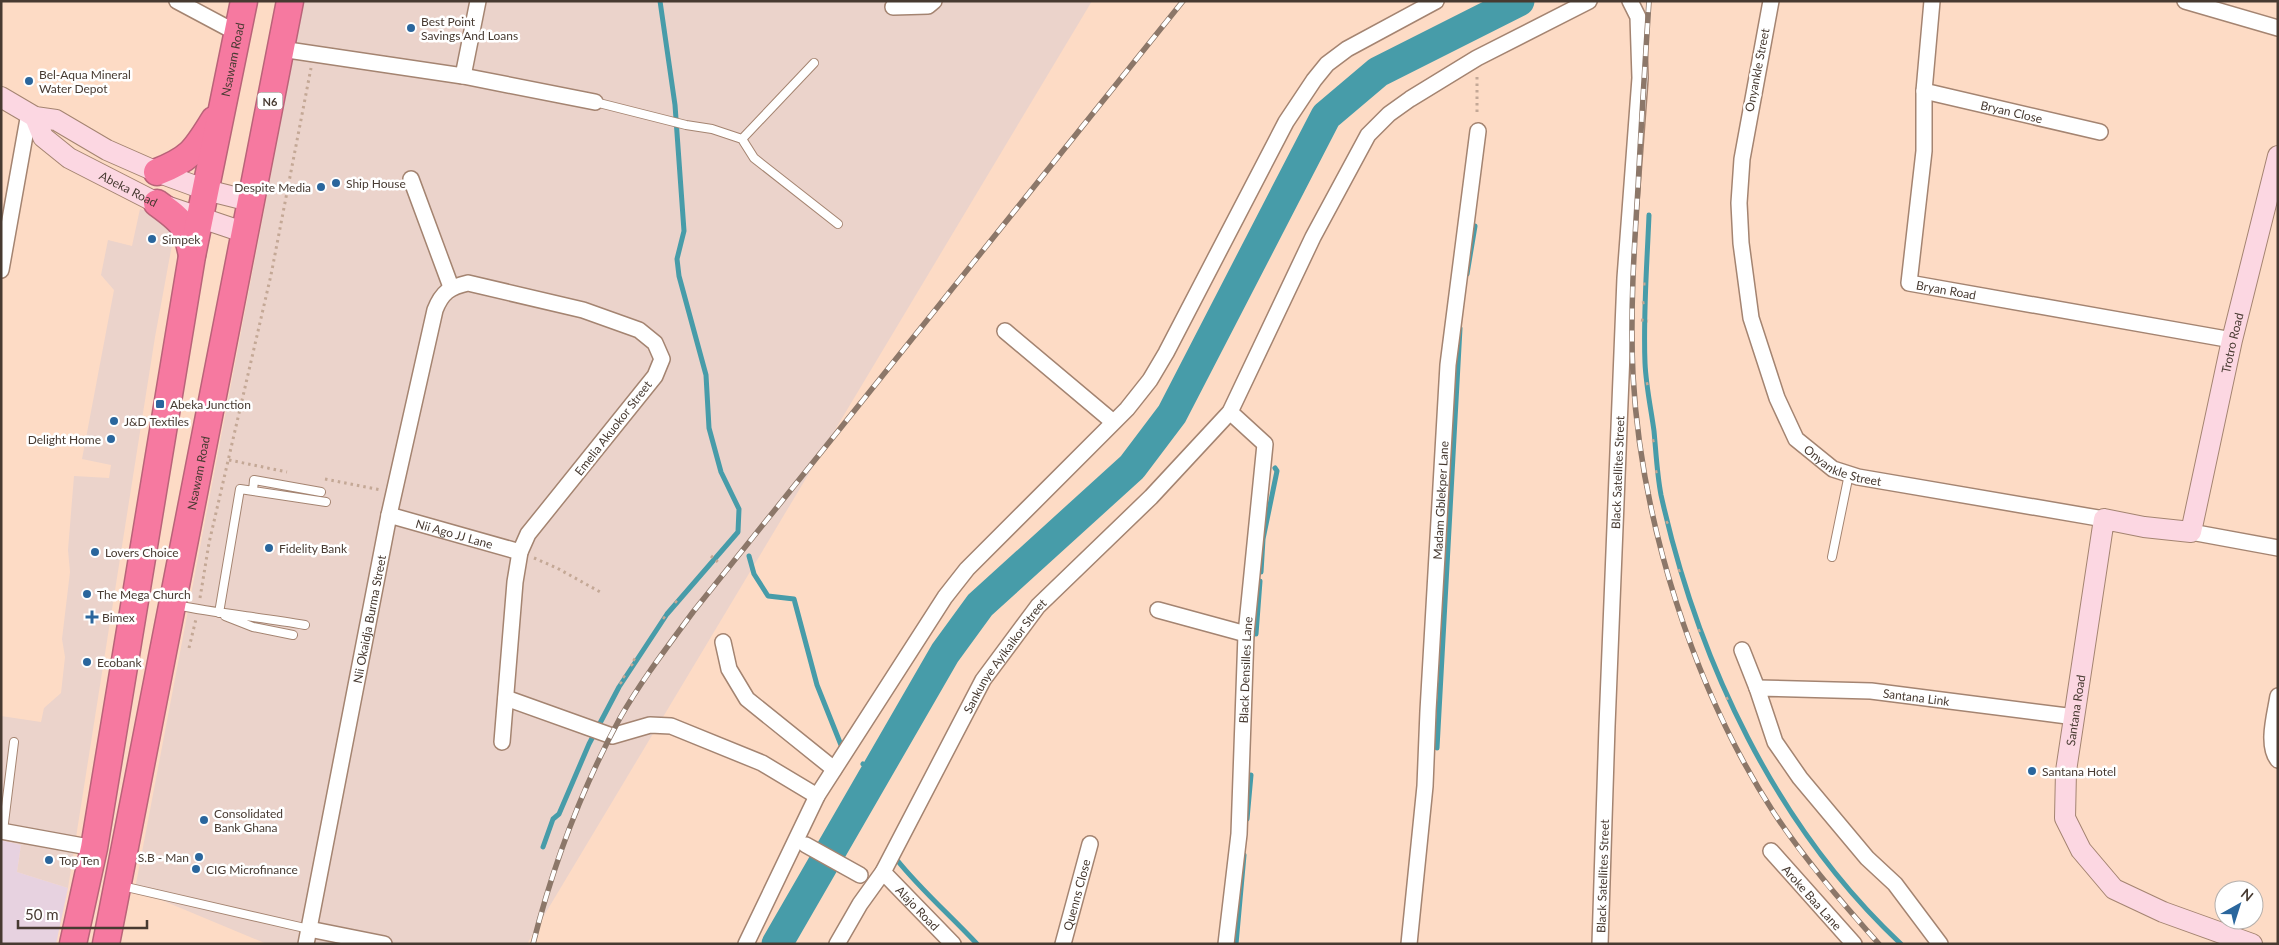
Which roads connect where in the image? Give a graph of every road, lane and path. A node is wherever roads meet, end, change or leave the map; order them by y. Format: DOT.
graph roads {
  1 [pos="177,1"];
  2 [pos="244,1"];
  3 [pos="290,1"];
  4 [pos="478,1"];
  5 [pos="934,1"];
  6 [pos="1436,1"];
  7 [pos="1589,1"];
  8 [pos="1630,1"];
  9 [pos="1770,1"];
  10 [pos="1932,1"];
  11 [pos="2185,1"];
  12 [pos="893,7"];
  13 [pos="2278,28"];
  14 [pos="237,33"];
  15 [pos="281,50"];
  16 [pos="313,55"];
  17 [pos="1477,58"];
  18 [pos="814,64"];
  19 [pos="462,76"];
  20 [pos="1924,91"];
  21 [pos="1,97"];
  22 [pos="595,102"];
  23 [pos="220,111"];
  24 [pos="32,115"];
  25 [pos="1478,131"];
  26 [pos="2100,132"];
  27 [pos="742,139"];
  28 [pos="2278,156"];
  29 [pos="157,172"];
  30 [pos="411,179"];
  31 [pos="206,190"];
  32 [pos="250,201"];
  33 [pos="157,203"];
  34 [pos="200,218"];
  35 [pos="5,222"];
  36 [pos="838,224"];
  37 [pos="243,232"];
  38 [pos="192,256"];
  39 [pos="1,270"];
  40 [pos="1643,284"];
  41 [pos="1649,284"];
  42 [pos="446,292"];
  43 [pos="1647,302"];
  44 [pos="1642,303"];
  45 [pos="1641,320"];
  46 [pos="1648,321"];
  47 [pos="1005,331"];
  48 [pos="2232,340"];
  49 [pos="1230,412"];
  50 [pos="1112,422"];
  51 [pos="1658,440"];
  52 [pos="1652,441"];
  53 [pos="1656,472"];
  54 [pos="1661,472"];
  55 [pos="1849,474"];
  56 [pos="253,491"];
  57 [pos="320,492"];
  58 [pos="326,502"];
  59 [pos="389,515"];
  60 [pos="2104,519"];
  61 [pos="1671,520"];
  62 [pos="1666,523"];
  63 [pos="2191,532"];
  64 [pos="2278,548"];
  65 [pos="520,552"];
  66 [pos="712,556"];
  67 [pos="1832,557"];
  68 [pos="719,563"];
  69 [pos="1684,569"];
  70 [pos="1678,571"];
  71 [pos="602,593"];
  72 [pos="675,601"];
  73 [pos="172,604"];
  74 [pos="680,604"];
  75 [pos="198,609"];
  76 [pos="1158,610"];
  77 [pos="219,613"];
  78 [pos="662,617"];
  79 [pos="667,620"];
  80 [pos="305,625"];
  81 [pos="1703,629"];
  82 [pos="1698,631"];
  83 [pos="1246,634"];
  84 [pos="293,635"];
  85 [pos="723,642"];
  86 [pos="189,648"];
  87 [pos="1742,650"];
  88 [pos="633,659"];
  89 [pos="638,662"];
  90 [pos="630,664"];
  91 [pos="635,668"];
  92 [pos="623,676"];
  93 [pos="628,679"];
  94 [pos="620,682"];
  95 [pos="624,686"];
  96 [pos="1756,688"];
  97 [pos="2278,696"];
  98 [pos="506,698"];
  99 [pos="2075,717"];
  100 [pos="14,742"];
  101 [pos="502,742"];
  102 [pos="2275,757"];
  103 [pos="834,769"];
  104 [pos="816,796"];
  105 [pos="2,831"];
  106 [pos="1090,844"];
  107 [pos="806,845"];
  108 [pos="94,848"];
  109 [pos="1771,851"];
  110 [pos="883,872"];
  111 [pos="860,875"];
  112 [pos="117,884"];
  113 [pos="309,928"];
  114 [pos="73,944"];
  115 [pos="106,944"];
  116 [pos="306,944"];
  117 [pos="384,944"];
  118 [pos="746,944"];
  119 [pos="837,944"];
  120 [pos="953,944"];
  121 [pos="1063,944"];
  122 [pos="1226,944"];
  123 [pos="1409,944"];
  124 [pos="1600,944"];
  125 [pos="1854,944"];
  126 [pos="1940,944"];
  127 [pos="2252,944"];
  1 -- 14 [label="street"];
  2 -- 14 [label="highway, Nsawam Road"];
  3 -- 15 [label="highway, Nsawam Road / N6"];
  4 -- 19 [label="street"];
  5 -- 12 [label="street"];
  6 -- 50 [label="street"];
  7 -- 17 [label="street, Sankunye Ayikaikor Street"];
  8 -- 124 [label="street, Black Satellites Street"];
  9 -- 55 [label="street, Onyankle Street"];
  10 -- 20 [label="street, Bryan Road"];
  11 -- 13 [label="street"];
  14 -- 23 [label="highway, Nsawam Road"];
  15 -- 16 [label="street"];
  15 -- 32 [label="highway, Nsawam Road / N6"];
  16 -- 19 [label="street"];
  16 -- 75 [label="path"];
  17 -- 25 [label="path"];
  17 -- 49 [label="street, Sankunye Ayikaikor Street"];
  18 -- 27 [label="lane"];
  19 -- 22 [label="street"];
  20 -- 26 [label="street, Bryan Close"];
  20 -- 48 [label="street, Bryan Road"];
  21 -- 24 [label="street, Abeka Road"];
  22 -- 27 [label="lane"];
  23 -- 29 [label="highway"];
  23 -- 31 [label="highway, Nsawam Road"];
  24 -- 29 [label="street, Abeka Road"];
  24 -- 33 [label="street, Abeka Road"];
  24 -- 35 [label="street"];
  25 -- 123 [label="street, Madam Gblekper Lane"];
  27 -- 36 [label="lane"];
  28 -- 48 [label="street, Trotro Road"];
  29 -- 31 [label="street, Abeka Road"];
  30 -- 42 [label="street"];
  31 -- 32 [label="street, Abeka Road"];
  31 -- 34 [label="highway, Nsawam Road"];
  32 -- 37 [label="highway, Nsawam Road / N6"];
  33 -- 34 [label="street, Abeka Road"];
  33 -- 38 [label="highway"];
  34 -- 37 [label="street, Abeka Road"];
  34 -- 38 [label="highway, Nsawam Road"];
  35 -- 39 [label="street"];
  37 -- 73 [label="highway, Nsawam Road / N6"];
  38 -- 108 [label="highway, Nsawam Road"];
  40 -- 41 [label="path"];
  42 -- 59 [label="street, Nii Okaidja Burma Street"];
  42 -- 65 [label="street, Emelia Akuokor Street"];
  43 -- 44 [label="path"];
  45 -- 46 [label="path"];
  47 -- 50 [label="street"];
  48 -- 63 [label="street, Trotro Road"];
  49 -- 83 [label="street, Black Densilles Lane"];
  49 -- 110 [label="street, Sankunye Ayikaikor Street"];
  50 -- 103 [label="street"];
  51 -- 52 [label="path"];
  53 -- 54 [label="path"];
  55 -- 60 [label="street, Onyankle Street"];
  55 -- 67 [label="lane"];
  56 -- 57 [label="lane"];
  56 -- 58 [label="lane"];
  56 -- 77 [label="lane"];
  59 -- 65 [label="street, Nii Ago JJ Lane"];
  59 -- 113 [label="street, Nii Okaidja Burma Street"];
  60 -- 63 [label="street, Onyankle Street"];
  60 -- 99 [label="street, Santana Road"];
  61 -- 62 [label="path"];
  63 -- 64 [label="street, Onyankle Street"];
  65 -- 71 [label="path"];
  65 -- 98 [label="street, Emelia Akuokor Street"];
  66 -- 68 [label="path"];
  69 -- 70 [label="path"];
  72 -- 74 [label="path"];
  73 -- 75 [label="lane"];
  73 -- 112 [label="highway, Nsawam Road / N6"];
  75 -- 77 [label="lane"];
  75 -- 86 [label="path"];
  76 -- 83 [label="street"];
  77 -- 80 [label="lane"];
  77 -- 84 [label="lane"];
  78 -- 79 [label="path"];
  81 -- 82 [label="path"];
  83 -- 122 [label="street, Black Densilles Lane"];
  85 -- 103 [label="street"];
  87 -- 96 [label="street"];
  88 -- 89 [label="path"];
  90 -- 91 [label="path"];
  92 -- 93 [label="path"];
  94 -- 95 [label="path"];
  96 -- 99 [label="street, Santana Link"];
  96 -- 126 [label="street"];
  97 -- 102 [label="street"];
  98 -- 101 [label="street, Emelia Akuokor Street"];
  98 -- 104 [label="street"];
  99 -- 127 [label="street, Santana Road"];
  100 -- 105 [label="lane"];
  103 -- 104 [label="street"];
  104 -- 118 [label="street"];
  105 -- 108 [label="street"];
  106 -- 121 [label="street, Quenns Close"];
  107 -- 111 [label="street"];
  108 -- 114 [label="highway, Nsawam Road"];
  109 -- 125 [label="street, Aroke Baa Lane"];
  110 -- 119 [label="street, Sankunye Ayikaikor Street"];
  110 -- 120 [label="street, Alajo Road"];
  112 -- 113 [label="lane"];
  112 -- 115 [label="highway, Nsawam Road / N6"];
  113 -- 116 [label="street, Nii Okaidja Burma Street"];
  113 -- 117 [label="street"];
}
